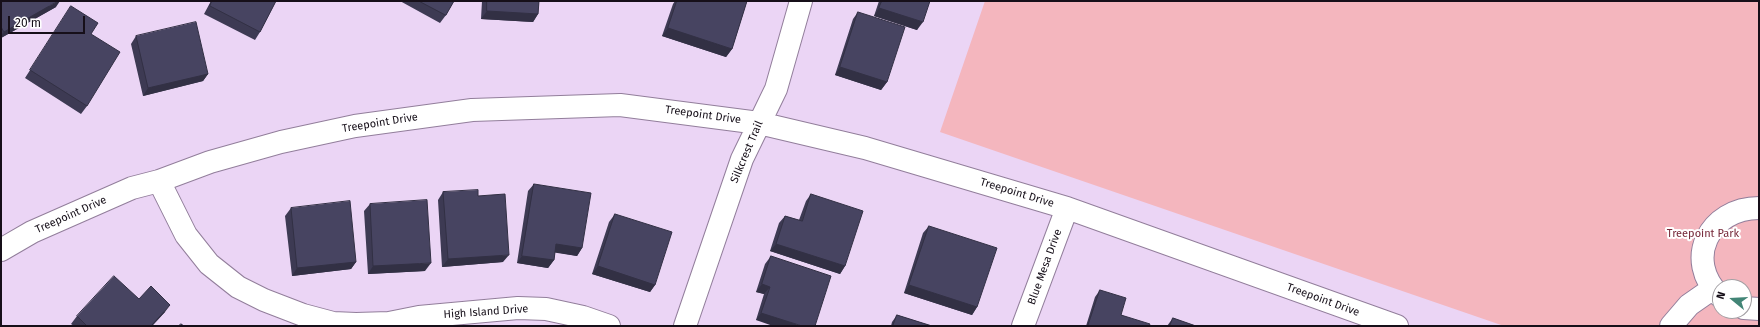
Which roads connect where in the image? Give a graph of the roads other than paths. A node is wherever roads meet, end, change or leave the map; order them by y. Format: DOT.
graph roads {
  1 [pos="802,1"];
  2 [pos="759,123"];
  3 [pos="159,181"];
  4 [pos="1066,208"];
  5 [pos="1759,208"];
  6 [pos="1,250"];
  7 [pos="1712,286"];
  8 [pos="1712,295"];
  9 [pos="609,326"];
  10 [pos="685,326"];
  11 [pos="1024,326"];
  12 [pos="1397,326"];
  13 [pos="1671,326"];
  1 -- 2 [label="street, Silkcrest Trail"];
  2 -- 3 [label="street, Treepoint Drive"];
  2 -- 4 [label="street, Treepoint Drive"];
  2 -- 10 [label="street, Silkcrest Trail"];
  3 -- 6 [label="street, Treepoint Drive"];
  3 -- 9 [label="street, High Island Drive"];
  4 -- 11 [label="street, Blue Mesa Drive"];
  4 -- 12 [label="street, Treepoint Drive"];
  5 -- 7 [label="street"];
  8 -- 13 [label="street"];
}
